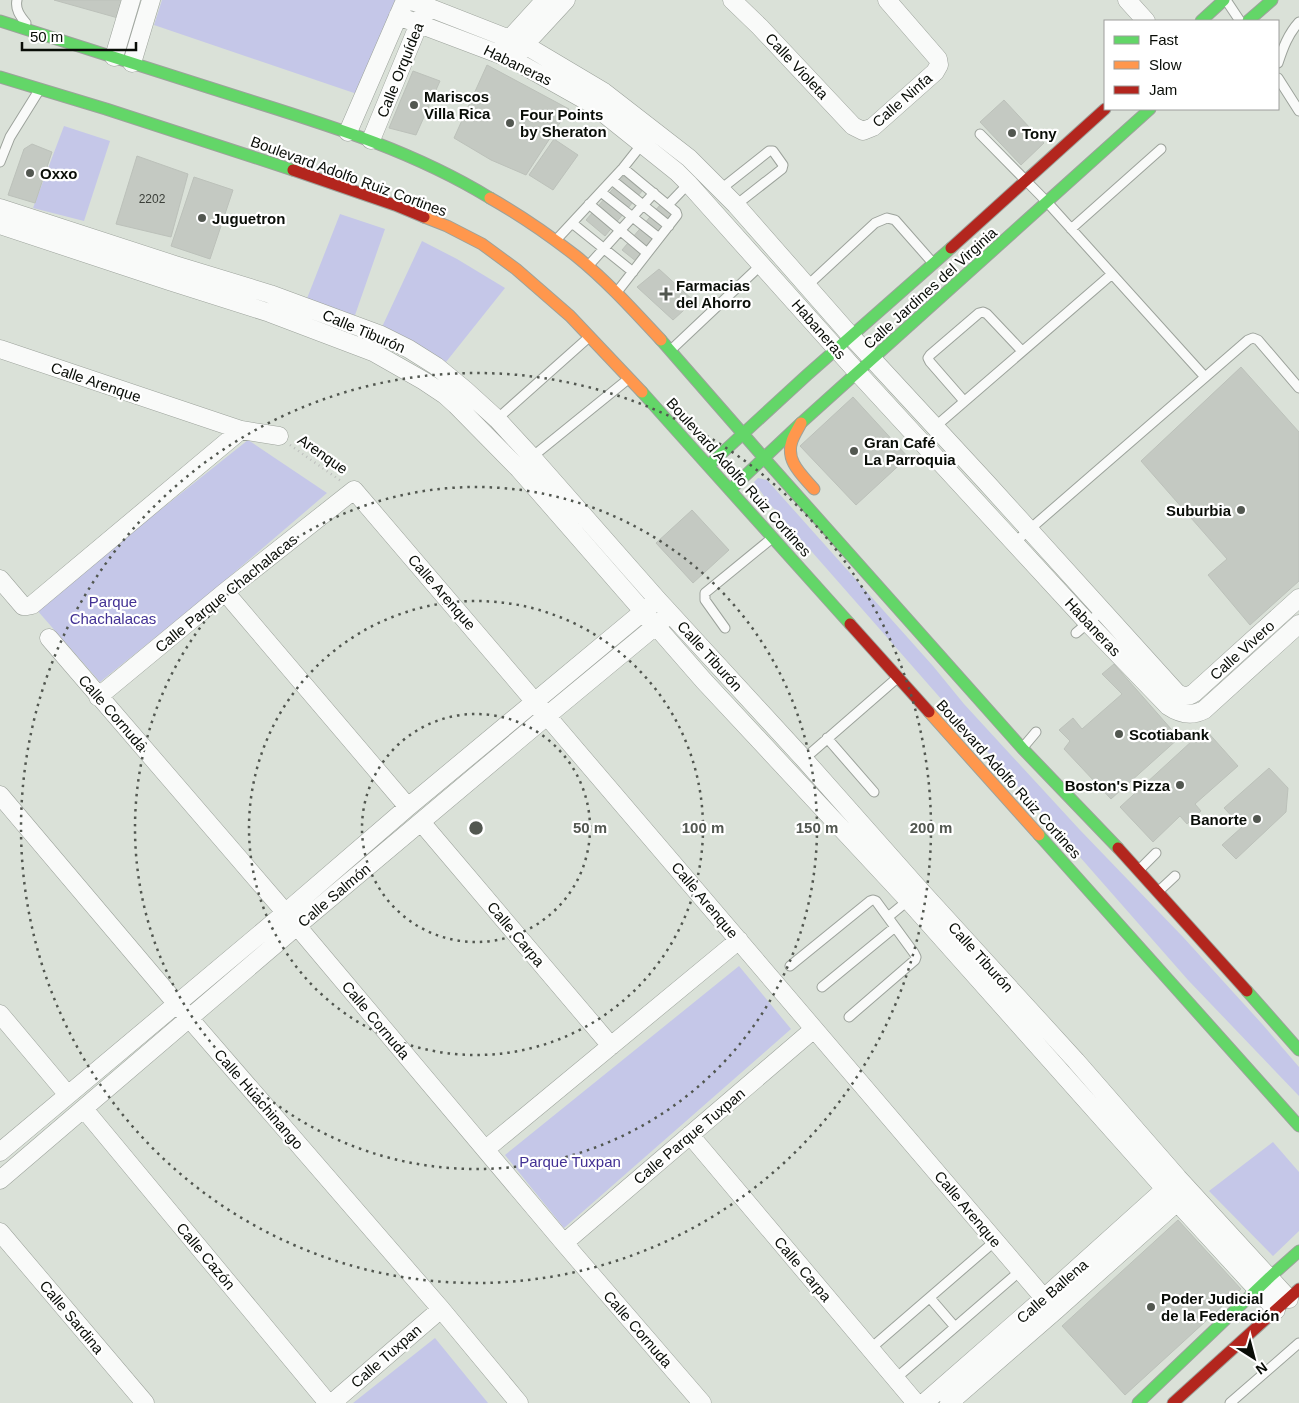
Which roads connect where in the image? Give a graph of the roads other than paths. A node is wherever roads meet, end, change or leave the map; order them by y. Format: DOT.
graph roads {
  1 [pos="17,0"];
  2 [pos="131,0"];
  3 [pos="152,0"];
  4 [pos="410,0"];
  5 [pos="545,0"];
  6 [pos="566,0"];
  7 [pos="732,0"];
  8 [pos="887,0"];
  9 [pos="1127,0"];
  10 [pos="1225,0"];
  11 [pos="1272,0"];
  12 [pos="428,3"];
  13 [pos="401,8"];
  14 [pos="1145,20"];
  15 [pos="1202,20"];
  16 [pos="1239,20"];
  17 [pos="1249,20"];
  18 [pos="0,21"];
  19 [pos="1299,22"];
  20 [pos="419,24"];
  21 [pos="34,32"];
  22 [pos="517,42"];
  23 [pos="504,56"];
  24 [pos="114,57"];
  25 [pos="1279,60"];
  26 [pos="132,63"];
  27 [pos="0,77"];
  28 [pos="1279,80"];
  29 [pos="36,89"];
  30 [pos="16,94"];
  31 [pos="1104,110"];
  32 [pos="1149,110"];
  33 [pos="1299,111"];
  34 [pos="863,130"];
  35 [pos="348,132"];
  36 [pos="980,134"];
  37 [pos="371,140"];
  38 [pos="642,144"];
  39 [pos="1161,149"];
  40 [pos="0,162"];
  41 [pos="623,168"];
  42 [pos="700,169"];
  43 [pos="612,180"];
  44 [pos="1026,181"];
  45 [pos="688,183"];
  46 [pos="721,189"];
  47 [pos="600,192"];
  48 [pos="654,193"];
  49 [pos="1047,202"];
  50 [pos="589,204"];
  51 [pos="643,205"];
  52 [pos="668,205"];
  53 [pos="736,205"];
  54 [pos="0,208"];
  55 [pos="633,216"];
  56 [pos="572,222"];
  57 [pos="0,225"];
  58 [pos="669,226"];
  59 [pos="1071,228"];
  60 [pos="620,230"];
  61 [pos="659,238"];
  62 [pos="555,241"];
  63 [pos="604,248"];
  64 [pos="647,253"];
  65 [pos="933,263"];
  66 [pos="762,264"];
  67 [pos="587,267"];
  68 [pos="633,272"];
  69 [pos="1112,274"];
  70 [pos="807,286"];
  71 [pos="616,293"];
  72 [pos="851,336"];
  73 [pos="590,337"];
  74 [pos="0,349"];
  75 [pos="837,349"];
  76 [pos="672,350"];
  77 [pos="1022,351"];
  78 [pos="873,360"];
  79 [pos="858,373"];
  80 [pos="1205,377"];
  81 [pos="630,378"];
  82 [pos="1299,388"];
  83 [pos="964,401"];
  84 [pos="497,419"];
  85 [pos="801,423"];
  86 [pos="936,426"];
  87 [pos="241,430"];
  88 [pos="743,433"];
  89 [pos="279,436"];
  90 [pos="532,457"];
  91 [pos="764,458"];
  92 [pos="709,465"];
  93 [pos="986,482"];
  94 [pos="731,489"];
  95 [pos="354,490"];
  96 [pos="971,495"];
  97 [pos="822,498"];
  98 [pos="1030,530"];
  99 [pos="774,537"];
  100 [pos="1015,542"];
  101 [pos="858,546"];
  102 [pos="0,579"];
  103 [pos="225,592"];
  104 [pos="657,599"];
  105 [pos="898,608"];
  106 [pos="1296,608"];
  107 [pos="1103,610"];
  108 [pos="643,612"];
  109 [pos="671,614"];
  110 [pos="1299,624"];
  111 [pos="656,626"];
  112 [pos="725,628"];
  113 [pos="1082,628"];
  114 [pos="50,638"];
  115 [pos="898,678"];
  116 [pos="1182,696"];
  117 [pos="98,697"];
  118 [pos="535,701"];
  119 [pos="1187,714"];
  120 [pos="548,715"];
  121 [pos="1036,732"];
  122 [pos="827,738"];
  123 [pos="1022,748"];
  124 [pos="804,759"];
  125 [pos="874,792"];
  126 [pos="0,795"];
  127 [pos="408,807"];
  128 [pos="421,822"];
  129 [pos="1156,853"];
  130 [pos="1139,870"];
  131 [pos="1175,876"];
  132 [pos="1159,891"];
  133 [pos="914,895"];
  134 [pos="285,913"];
  135 [pos="888,917"];
  136 [pos="297,926"];
  137 [pos="895,927"];
  138 [pos="739,940"];
  139 [pos="790,966"];
  140 [pos="822,987"];
  141 [pos="176,1003"];
  142 [pos="0,1014"];
  143 [pos="849,1017"];
  144 [pos="190,1018"];
  145 [pos="814,1029"];
  146 [pos="1298,1045"];
  147 [pos="612,1046"];
  148 [pos="68,1095"];
  149 [pos="84,1109"];
  150 [pos="1299,1126"];
  151 [pos="690,1135"];
  152 [pos="486,1149"];
  153 [pos="0,1152"];
  154 [pos="0,1180"];
  155 [pos="1178,1190"];
  156 [pos="0,1232"];
  157 [pos="996,1241"];
  158 [pos="564,1242"];
  159 [pos="1299,1251"];
  160 [pos="1020,1271"];
  161 [pos="1270,1277"];
  162 [pos="1257,1290"];
  163 [pos="930,1298"];
  164 [pos="1288,1299"];
  165 [pos="1050,1304"];
  166 [pos="441,1309"];
  167 [pos="956,1326"];
  168 [pos="1299,1343"];
  169 [pos="870,1349"];
  170 [pos="895,1379"];
  171 [pos="1174,1393"];
  172 [pos="517,1402"];
  173 [pos="144,1403"];
  174 [pos="328,1403"];
  175 [pos="332,1403"];
  176 [pos="702,1403"];
  177 [pos="916,1403"];
  178 [pos="924,1403"];
  179 [pos="949,1403"];
  180 [pos="1138,1403"];
  181 [pos="1230,1403"];
  1 -- 21 [label="lane"];
  2 -- 24 [label="street"];
  3 -- 26 [label="street"];
  4 -- 12 [label="street, Habaneras"];
  5 -- 22 [label="street"];
  6 -- 22 [label="street"];
  7 -- 34 [label="street, Calle Violeta"];
  8 -- 34 [label="street, Calle Ninfa"];
  9 -- 14 [label="street"];
  10 -- 15 [label="main road"];
  10 -- 16 [label="lane"];
  11 -- 17 [label="main road"];
  12 -- 20 [label="street, Calle Orquídea"];
  12 -- 22 [label="street, Habaneras"];
  13 -- 20 [label="street, Habaneras"];
  13 -- 35 [label="street, Calle Orquídea"];
  18 -- 21 [label="main road, Boulevard Adolfo Ruiz Cortines"];
  19 -- 25 [label="lane"];
  20 -- 23 [label="street, Habaneras"];
  20 -- 37 [label="street, Calle Orquídea"];
  21 -- 24 [label="main road, Boulevard Adolfo Ruiz Cortines"];
  22 -- 23 [label="street"];
  22 -- 42 [label="street, Habaneras"];
  23 -- 38 [label="street, Habaneras"];
  24 -- 26 [label="main road, Boulevard Adolfo Ruiz Cortines"];
  26 -- 35 [label="main road, Boulevard Adolfo Ruiz Cortines"];
  27 -- 29 [label="main road, Boulevard Adolfo Ruiz Cortines"];
  28 -- 33 [label="lane"];
  29 -- 30 [label="main road"];
  29 -- 40 [label="lane"];
  29 -- 73 [label="main road, Boulevard Adolfo Ruiz Cortines"];
  31 -- 44 [label="main road, Calle Jardines del Virginia"];
  32 -- 49 [label="main road, Calle Jardines del Virginia"];
  35 -- 37 [label="main road, Boulevard Adolfo Ruiz Cortines"];
  36 -- 44 [label="lane"];
  37 -- 62 [label="main road, Boulevard Adolfo Ruiz Cortines"];
  38 -- 41 [label="lane"];
  38 -- 45 [label="street, Habaneras"];
  39 -- 59 [label="lane"];
  41 -- 43 [label="lane"];
  41 -- 48 [label="lane"];
  42 -- 45 [label="lane"];
  42 -- 46 [label="street, Habaneras"];
  43 -- 47 [label="lane"];
  43 -- 51 [label="lane"];
  44 -- 49 [label="lane"];
  44 -- 65 [label="main road, Calle Jardines del Virginia"];
  45 -- 52 [label="lane"];
  45 -- 66 [label="street, Habaneras"];
  46 -- 53 [label="street, Habaneras"];
  46 -- 53 [label="lane"];
  47 -- 50 [label="lane"];
  47 -- 55 [label="lane"];
  48 -- 51 [label="lane"];
  48 -- 52 [label="lane"];
  49 -- 59 [label="lane"];
  49 -- 78 [label="main road, Calle Jardines del Virginia"];
  50 -- 56 [label="lane"];
  50 -- 60 [label="lane"];
  51 -- 55 [label="lane"];
  51 -- 58 [label="lane"];
  52 -- 58 [label="lane"];
  53 -- 70 [label="street, Habaneras"];
  54 -- 84 [label="street, Calle Tiburón"];
  55 -- 60 [label="lane"];
  55 -- 61 [label="lane"];
  56 -- 62 [label="lane"];
  56 -- 63 [label="lane"];
  57 -- 108 [label="street, Calle Tiburón"];
  58 -- 61 [label="lane"];
  59 -- 69 [label="lane"];
  60 -- 63 [label="lane"];
  60 -- 64 [label="lane"];
  61 -- 64 [label="lane"];
  62 -- 67 [label="main road, Boulevard Adolfo Ruiz Cortines"];
  63 -- 67 [label="lane"];
  63 -- 68 [label="lane"];
  64 -- 68 [label="lane"];
  65 -- 70 [label="lane"];
  65 -- 72 [label="main road, Calle Jardines del Virginia"];
  66 -- 75 [label="street, Habaneras"];
  66 -- 76 [label="lane"];
  67 -- 71 [label="main road, Boulevard Adolfo Ruiz Cortines"];
  68 -- 71 [label="lane"];
  69 -- 77 [label="lane"];
  69 -- 80 [label="lane"];
  70 -- 72 [label="street, Habaneras"];
  71 -- 76 [label="main road, Boulevard Adolfo Ruiz Cortines"];
  72 -- 75 [label="main road, Calle Jardines del Virginia"];
  72 -- 78 [label="street, Habaneras"];
  73 -- 81 [label="main road, Boulevard Adolfo Ruiz Cortines"];
  73 -- 84 [label="lane"];
  74 -- 87 [label="street, Calle Arenque"];
  75 -- 79 [label="street, Habaneras"];
  75 -- 88 [label="main road, Calle Jardines del Virginia"];
  76 -- 88 [label="main road, Boulevard Adolfo Ruiz Cortines"];
  77 -- 83 [label="lane"];
  77 -- 83 [label="lane"];
  78 -- 79 [label="main road, Calle Jardines del Virginia"];
  78 -- 86 [label="street, Habaneras"];
  79 -- 85 [label="main road, Calle Jardines del Virginia"];
  79 -- 96 [label="street, Habaneras"];
  80 -- 82 [label="lane"];
  80 -- 98 [label="lane"];
  81 -- 90 [label="lane"];
  81 -- 92 [label="main road, Boulevard Adolfo Ruiz Cortines"];
  83 -- 86 [label="lane"];
  84 -- 90 [label="street, Calle Tiburón"];
  85 -- 91 [label="main road, Calle Jardines del Virginia"];
  85 -- 97 [label="main road"];
  86 -- 93 [label="street, Habaneras"];
  87 -- 89 [label="street, Calle Arenque"];
  87 -- 102 [label="street"];
  88 -- 91 [label="main road, Boulevard Adolfo Ruiz Cortines"];
  88 -- 92 [label="main road, Calle Jardines del Virginia"];
  90 -- 104 [label="street, Calle Tiburón"];
  91 -- 94 [label="main road, Calle Jardines del Virginia"];
  91 -- 105 [label="main road, Boulevard Adolfo Ruiz Cortines"];
  92 -- 94 [label="main road, Boulevard Adolfo Ruiz Cortines"];
  93 -- 96 [label="street"];
  93 -- 98 [label="street, Habaneras"];
  94 -- 99 [label="main road, Boulevard Adolfo Ruiz Cortines"];
  95 -- 103 [label="street, Calle Parque Chachalacas"];
  95 -- 118 [label="street, Calle Arenque"];
  96 -- 100 [label="street, Habaneras"];
  98 -- 100 [label="lane"];
  98 -- 107 [label="street, Habaneras"];
  99 -- 112 [label="lane"];
  99 -- 115 [label="main road, Boulevard Adolfo Ruiz Cortines"];
  100 -- 113 [label="street, Habaneras"];
  101 -- 105 [label="main road"];
  103 -- 117 [label="street, Calle Parque Chachalacas"];
  103 -- 127 [label="street"];
  104 -- 108 [label="street, Calle Salmón"];
  104 -- 109 [label="street, Calle Tiburón"];
  105 -- 123 [label="main road, Boulevard Adolfo Ruiz Cortines"];
  106 -- 116 [label="street, Calle Vivero"];
  107 -- 113 [label="lane"];
  107 -- 116 [label="street, Habaneras"];
  108 -- 111 [label="street, Calle Tiburón"];
  108 -- 118 [label="street, Calle Salmón"];
  109 -- 111 [label="street, Calle Salmón"];
  109 -- 124 [label="street, Calle Tiburón"];
  110 -- 119 [label="street, Calle Vivero"];
  111 -- 120 [label="street, Calle Salmón"];
  111 -- 133 [label="street, Calle Tiburón"];
  113 -- 119 [label="street, Habaneras"];
  114 -- 117 [label="street, Calle Cornuda"];
  115 -- 122 [label="lane"];
  115 -- 150 [label="main road, Boulevard Adolfo Ruiz Cortines"];
  117 -- 134 [label="street, Calle Cornuda"];
  118 -- 120 [label="street, Calle Arenque"];
  118 -- 127 [label="street, Calle Salmón"];
  120 -- 128 [label="street, Calle Salmón"];
  120 -- 138 [label="street, Calle Arenque"];
  121 -- 123 [label="lane"];
  122 -- 124 [label="lane"];
  122 -- 125 [label="lane"];
  123 -- 130 [label="main road, Boulevard Adolfo Ruiz Cortines"];
  124 -- 133 [label="street, Calle Tiburón"];
  126 -- 141 [label="street, Calle Huachinango"];
  127 -- 134 [label="street, Calle Salmón"];
  128 -- 136 [label="street, Calle Salmón"];
  128 -- 147 [label="street, Calle Carpa"];
  129 -- 130 [label="lane"];
  130 -- 132 [label="main road, Boulevard Adolfo Ruiz Cortines"];
  131 -- 132 [label="lane"];
  132 -- 146 [label="main road, Boulevard Adolfo Ruiz Cortines"];
  133 -- 135 [label="lane"];
  133 -- 155 [label="street, Calle Tiburón"];
  134 -- 136 [label="street, Calle Cornuda"];
  134 -- 141 [label="street, Calle Salmón"];
  135 -- 137 [label="lane"];
  135 -- 139 [label="lane"];
  136 -- 144 [label="street, Calle Salmón"];
  136 -- 152 [label="street, Calle Cornuda"];
  137 -- 140 [label="lane"];
  137 -- 143 [label="lane"];
  138 -- 145 [label="street, Calle Arenque"];
  138 -- 147 [label="street"];
  141 -- 144 [label="street, Calle Huachinango"];
  141 -- 148 [label="street, Calle Salmón"];
  142 -- 148 [label="street"];
  144 -- 149 [label="street, Calle Salmón"];
  144 -- 166 [label="street, Calle Huachinango"];
  145 -- 151 [label="street, Calle Parque Tuxpan"];
  145 -- 157 [label="street, Calle Arenque"];
  147 -- 152 [label="street"];
  148 -- 153 [label="street, Calle Salmón"];
  149 -- 154 [label="street, Calle Salmón"];
  149 -- 174 [label="street, Calle Cazón"];
  151 -- 158 [label="street, Calle Parque Tuxpan"];
  151 -- 169 [label="street, Calle Carpa"];
  152 -- 158 [label="street, Calle Cornuda"];
  155 -- 161 [label="street, Calle Tiburón"];
  155 -- 162 [label="street, Calle Tiburón"];
  155 -- 165 [label="street, Calle Ballena"];
  156 -- 173 [label="street, Calle Sardina"];
  157 -- 160 [label="street, Calle Arenque"];
  157 -- 163 [label="lane"];
  158 -- 176 [label="street, Calle Cornuda"];
  159 -- 161 [label="main road"];
  160 -- 165 [label="street, Calle Arenque"];
  160 -- 167 [label="lane"];
  161 -- 162 [label="main road"];
  161 -- 164 [label="street, Calle Tiburón"];
  162 -- 164 [label="street, Calle Tiburón"];
  162 -- 171 [label="main road"];
  163 -- 167 [label="lane"];
  163 -- 169 [label="lane"];
  164 -- 171 [label="main road"];
  165 -- 178 [label="street, Calle Ballena"];
  165 -- 179 [label="street, Calle Ballena"];
  166 -- 172 [label="street, Calle Huachinango"];
  166 -- 175 [label="street, Calle Tuxpan"];
  167 -- 170 [label="lane"];
  168 -- 181 [label="lane"];
  169 -- 170 [label="street, Calle Carpa"];
  170 -- 177 [label="street, Calle Carpa"];
  171 -- 180 [label="main road"];
}
